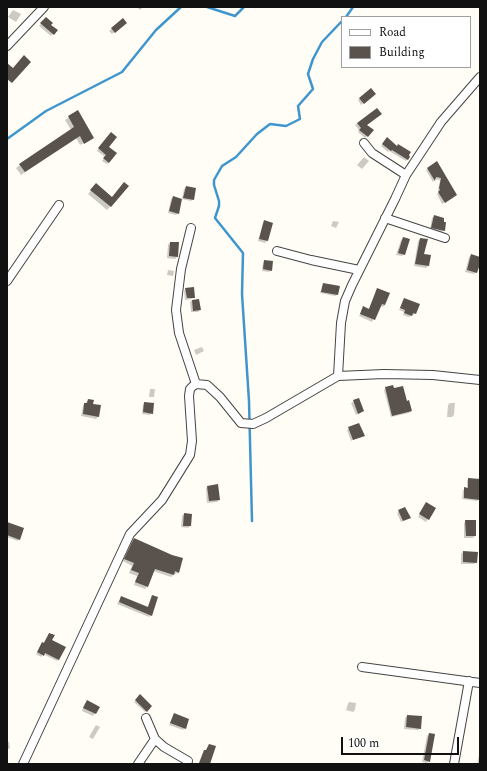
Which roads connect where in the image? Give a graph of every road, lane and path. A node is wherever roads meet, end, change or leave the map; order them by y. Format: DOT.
graph roads {
  1 [pos="44,7"];
  2 [pos="7,46"];
  3 [pos="480,77"];
  4 [pos="364,143"];
  5 [pos="406,175"];
  6 [pos="59,205"];
  7 [pos="385,218"];
  8 [pos="190,228"];
  9 [pos="445,238"];
  10 [pos="277,251"];
  11 [pos="359,270"];
  12 [pos="7,281"];
  13 [pos="338,376"];
  14 [pos="480,380"];
  15 [pos="196,384"];
  16 [pos="362,667"];
  17 [pos="468,681"];
  18 [pos="480,683"];
  19 [pos="146,718"];
  20 [pos="154,739"];
  21 [pos="188,761"];
  22 [pos="23,764"];
  23 [pos="138,764"];
  24 [pos="454,764"];
  1 -- 2 [label="street"];
  3 -- 5 [label="street"];
  4 -- 5 [label="street"];
  5 -- 7 [label="street"];
  6 -- 12 [label="street"];
  7 -- 9 [label="street"];
  7 -- 11 [label="street"];
  8 -- 15 [label="street"];
  10 -- 11 [label="street"];
  11 -- 13 [label="street"];
  13 -- 14 [label="street"];
  13 -- 15 [label="street"];
  15 -- 22 [label="street"];
  16 -- 17 [label="street"];
  17 -- 18 [label="street"];
  17 -- 24 [label="street"];
  19 -- 20 [label="street"];
  20 -- 21 [label="street"];
  20 -- 23 [label="street"];
}
